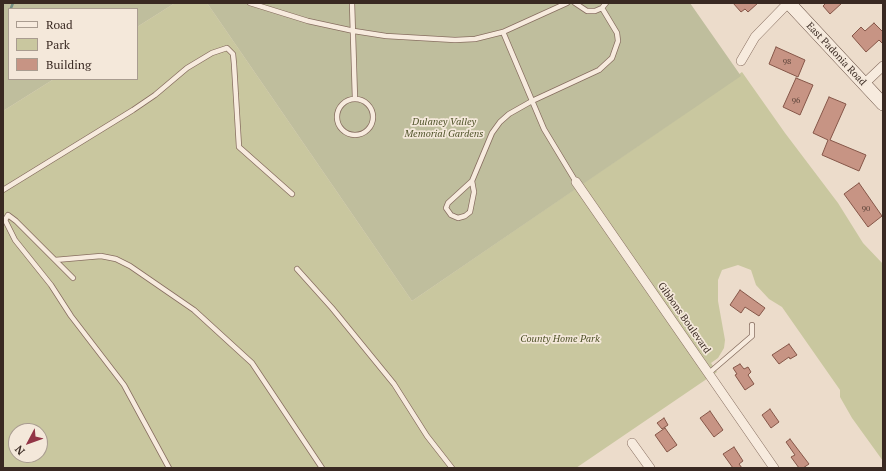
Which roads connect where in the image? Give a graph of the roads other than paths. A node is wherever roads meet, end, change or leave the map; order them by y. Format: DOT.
graph roads {
  1 [pos="250,3"];
  2 [pos="352,3"];
  3 [pos="567,3"];
  4 [pos="575,3"];
  5 [pos="606,3"];
  6 [pos="789,3"];
  7 [pos="602,8"];
  8 [pos="354,31"];
  9 [pos="503,32"];
  10 [pos="740,61"];
  11 [pos="883,66"];
  12 [pos="864,84"];
  13 [pos="355,99"];
  14 [pos="532,101"];
  15 [pos="883,104"];
  16 [pos="472,181"];
  17 [pos="576,182"];
  18 [pos="3,190"];
  19 [pos="292,194"];
  20 [pos="55,260"];
  21 [pos="297,269"];
  22 [pos="73,278"];
  23 [pos="752,325"];
  24 [pos="709,373"];
  25 [pos="632,443"];
  26 [pos="169,468"];
  27 [pos="322,468"];
  28 [pos="452,468"];
  29 [pos="650,468"];
  30 [pos="774,468"];
  1 -- 8 [label="lane"];
  2 -- 8 [label="lane"];
  3 -- 9 [label="lane"];
  4 -- 7 [label="lane"];
  5 -- 7 [label="lane"];
  6 -- 10 [label="street"];
  6 -- 12 [label="street, East Padonia Road"];
  7 -- 14 [label="lane"];
  8 -- 9 [label="lane"];
  8 -- 13 [label="lane"];
  9 -- 14 [label="lane"];
  11 -- 12 [label="street"];
  12 -- 15 [label="street, East Padonia Road"];
  13 -- 13 [label="lane"];
  14 -- 16 [label="lane"];
  14 -- 17 [label="lane"];
  16 -- 16 [label="lane"];
  17 -- 24 [label="street, Gibbons Boulevard"];
  18 -- 19 [label="lane"];
  20 -- 22 [label="lane"];
  20 -- 26 [label="lane"];
  20 -- 27 [label="lane"];
  21 -- 28 [label="lane"];
  23 -- 24 [label="lane"];
  24 -- 30 [label="street, Gibbons Boulevard"];
  25 -- 29 [label="street"];
}
